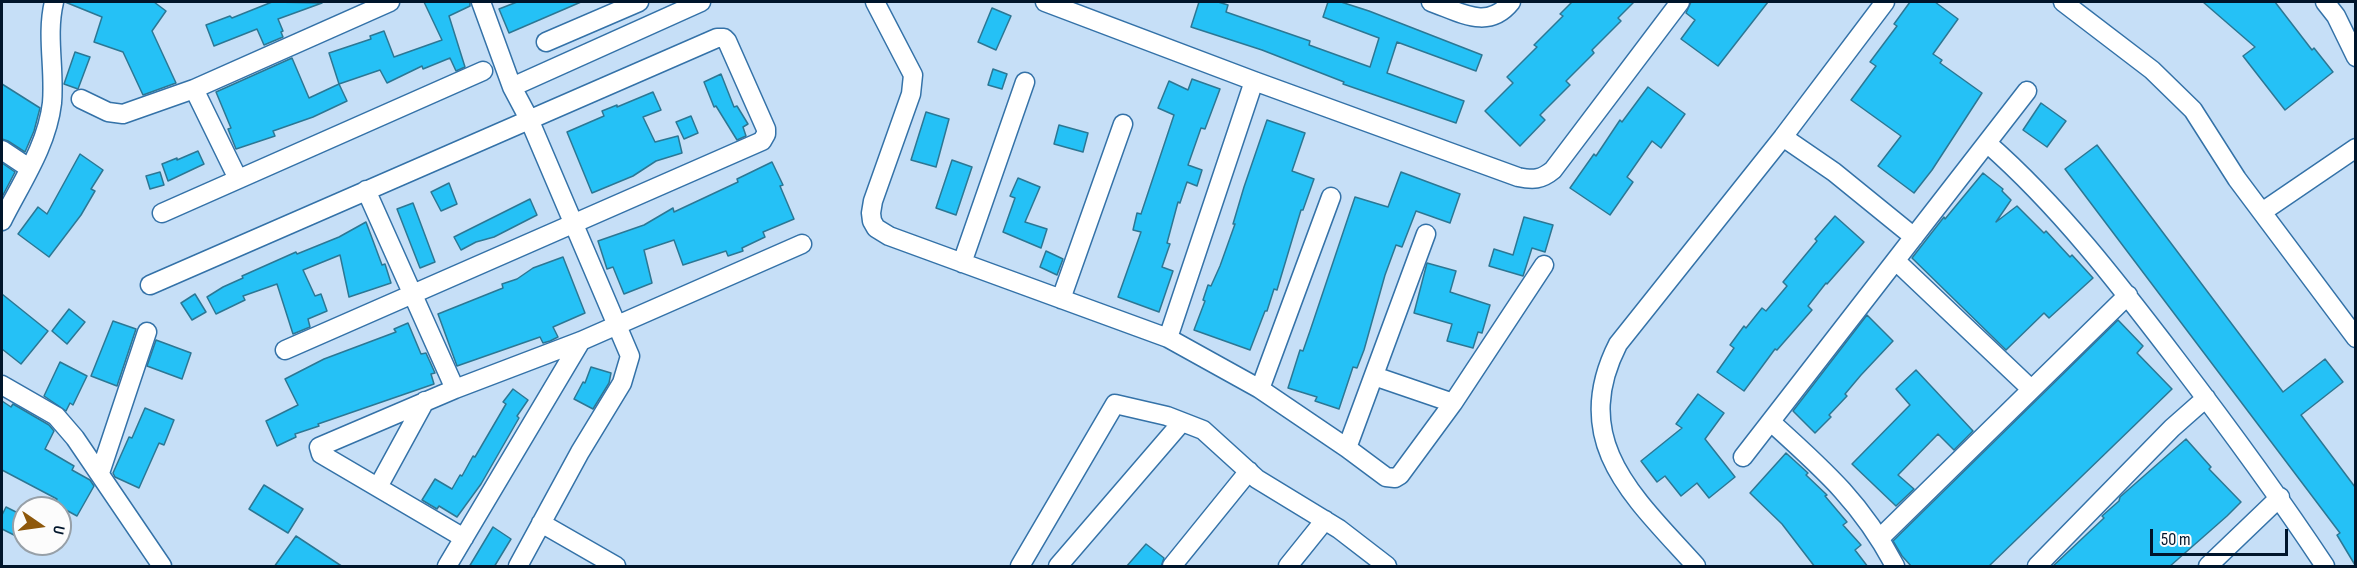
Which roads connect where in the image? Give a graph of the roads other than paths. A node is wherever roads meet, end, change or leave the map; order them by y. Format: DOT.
graph roads {
  1 [pos="54,2"];
  2 [pos="390,2"];
  3 [pos="482,2"];
  4 [pos="701,2"];
  5 [pos="875,2"];
  6 [pos="1046,2"];
  7 [pos="1431,2"];
  8 [pos="1511,2"];
  9 [pos="1680,2"];
  10 [pos="1885,2"];
  11 [pos="2062,2"];
  12 [pos="2325,2"];
  13 [pos="628,4"];
  14 [pos="546,42"];
  15 [pos="2355,57"];
  16 [pos="483,70"];
  17 [pos="1254,81"];
  18 [pos="1025,82"];
  19 [pos="512,87"];
  20 [pos="194,89"];
  21 [pos="2027,91"];
  22 [pos="81,99"];
  23 [pos="529,119"];
  24 [pos="1123,124"];
  25 [pos="1783,137"];
  26 [pos="1987,143"];
  27 [pos="2355,148"];
  28 [pos="2,150"];
  29 [pos="29,168"];
  30 [pos="238,179"];
  31 [pos="366,190"];
  32 [pos="1331,197"];
  33 [pos="2262,212"];
  34 [pos="162,213"];
  35 [pos="2,221"];
  36 [pos="574,222"];
  37 [pos="1426,234"];
  38 [pos="1914,237"];
  39 [pos="802,244"];
  40 [pos="1896,261"];
  41 [pos="962,263"];
  42 [pos="1544,265"];
  43 [pos="150,285"];
  44 [pos="413,293"];
  45 [pos="2127,295"];
  46 [pos="1061,298"];
  47 [pos="618,325"];
  48 [pos="147,332"];
  49 [pos="1168,338"];
  50 [pos="2355,338"];
  51 [pos="581,341"];
  52 [pos="285,350"];
  53 [pos="1374,376"];
  54 [pos="2,385"];
  55 [pos="455,389"];
  56 [pos="1260,389"];
  57 [pos="2031,389"];
  58 [pos="2206,398"];
  59 [pos="425,401"];
  60 [pos="1453,403"];
  61 [pos="1182,422"];
  62 [pos="1771,422"];
  63 [pos="1347,448"];
  64 [pos="1743,457"];
  65 [pos="1249,471"];
  66 [pos="100,473"];
  67 [pos="378,487"];
  68 [pos="2280,497"];
  69 [pos="1325,520"];
  70 [pos="541,523"];
  71 [pos="464,538"];
  72 [pos="1880,538"];
  73 [pos="152,564"];
  74 [pos="447,566"];
  75 [pos="518,567"];
  76 [pos="616,567"];
  77 [pos="1020,567"];
  78 [pos="1058,567"];
  79 [pos="1172,567"];
  80 [pos="1288,567"];
  81 [pos="1388,567"];
  82 [pos="1696,567"];
  83 [pos="1894,567"];
  84 [pos="2037,567"];
  85 [pos="2208,567"];
  86 [pos="2325,567"];
  1 -- 29 [label="street"];
  2 -- 20 [label="street"];
  3 -- 19 [label="street"];
  4 -- 19 [label="street"];
  5 -- 41 [label="street"];
  6 -- 17 [label="street"];
  7 -- 8 [label="street"];
  9 -- 17 [label="street"];
  10 -- 25 [label="street"];
  11 -- 33 [label="street"];
  12 -- 15 [label="street"];
  13 -- 14 [label="street"];
  16 -- 30 [label="street"];
  17 -- 49 [label="street"];
  18 -- 41 [label="street"];
  19 -- 23 [label="street"];
  20 -- 22 [label="street"];
  20 -- 30 [label="street"];
  21 -- 26 [label="street"];
  23 -- 31 [label="street"];
  23 -- 36 [label="street"];
  23 -- 36 [label="street"];
  24 -- 46 [label="street"];
  25 -- 38 [label="street"];
  25 -- 82 [label="street"];
  26 -- 38 [label="street"];
  26 -- 45 [label="street"];
  27 -- 33 [label="street"];
  28 -- 29 [label="street"];
  29 -- 35 [label="street"];
  30 -- 34 [label="street"];
  31 -- 43 [label="street"];
  31 -- 44 [label="street"];
  32 -- 56 [label="street"];
  33 -- 50 [label="street"];
  36 -- 44 [label="street"];
  36 -- 47 [label="street"];
  37 -- 53 [label="street"];
  38 -- 40 [label="street"];
  39 -- 47 [label="street"];
  40 -- 57 [label="street"];
  40 -- 62 [label="street"];
  41 -- 46 [label="street"];
  42 -- 60 [label="street"];
  44 -- 52 [label="street"];
  44 -- 55 [label="street"];
  45 -- 57 [label="street"];
  45 -- 58 [label="street"];
  46 -- 49 [label="street"];
  47 -- 51 [label="street"];
  47 -- 70 [label="street"];
  48 -- 66 [label="street"];
  49 -- 56 [label="street"];
  51 -- 55 [label="street"];
  51 -- 71 [label="street"];
  53 -- 60 [label="street"];
  53 -- 63 [label="street"];
  54 -- 66 [label="street"];
  55 -- 59 [label="street"];
  56 -- 63 [label="street"];
  57 -- 72 [label="street"];
  58 -- 68 [label="street"];
  58 -- 84 [label="street"];
  59 -- 67 [label="street"];
  59 -- 67 [label="street"];
  60 -- 63 [label="street"];
  61 -- 65 [label="street"];
  61 -- 77 [label="street"];
  61 -- 78 [label="street"];
  62 -- 64 [label="street"];
  62 -- 72 [label="street"];
  65 -- 69 [label="street"];
  65 -- 79 [label="street"];
  66 -- 73 [label="street"];
  67 -- 71 [label="street"];
  68 -- 85 [label="street"];
  68 -- 86 [label="street"];
  69 -- 80 [label="street"];
  69 -- 81 [label="street"];
  70 -- 75 [label="street"];
  70 -- 76 [label="street"];
  71 -- 74 [label="street"];
  72 -- 83 [label="street"];
}
